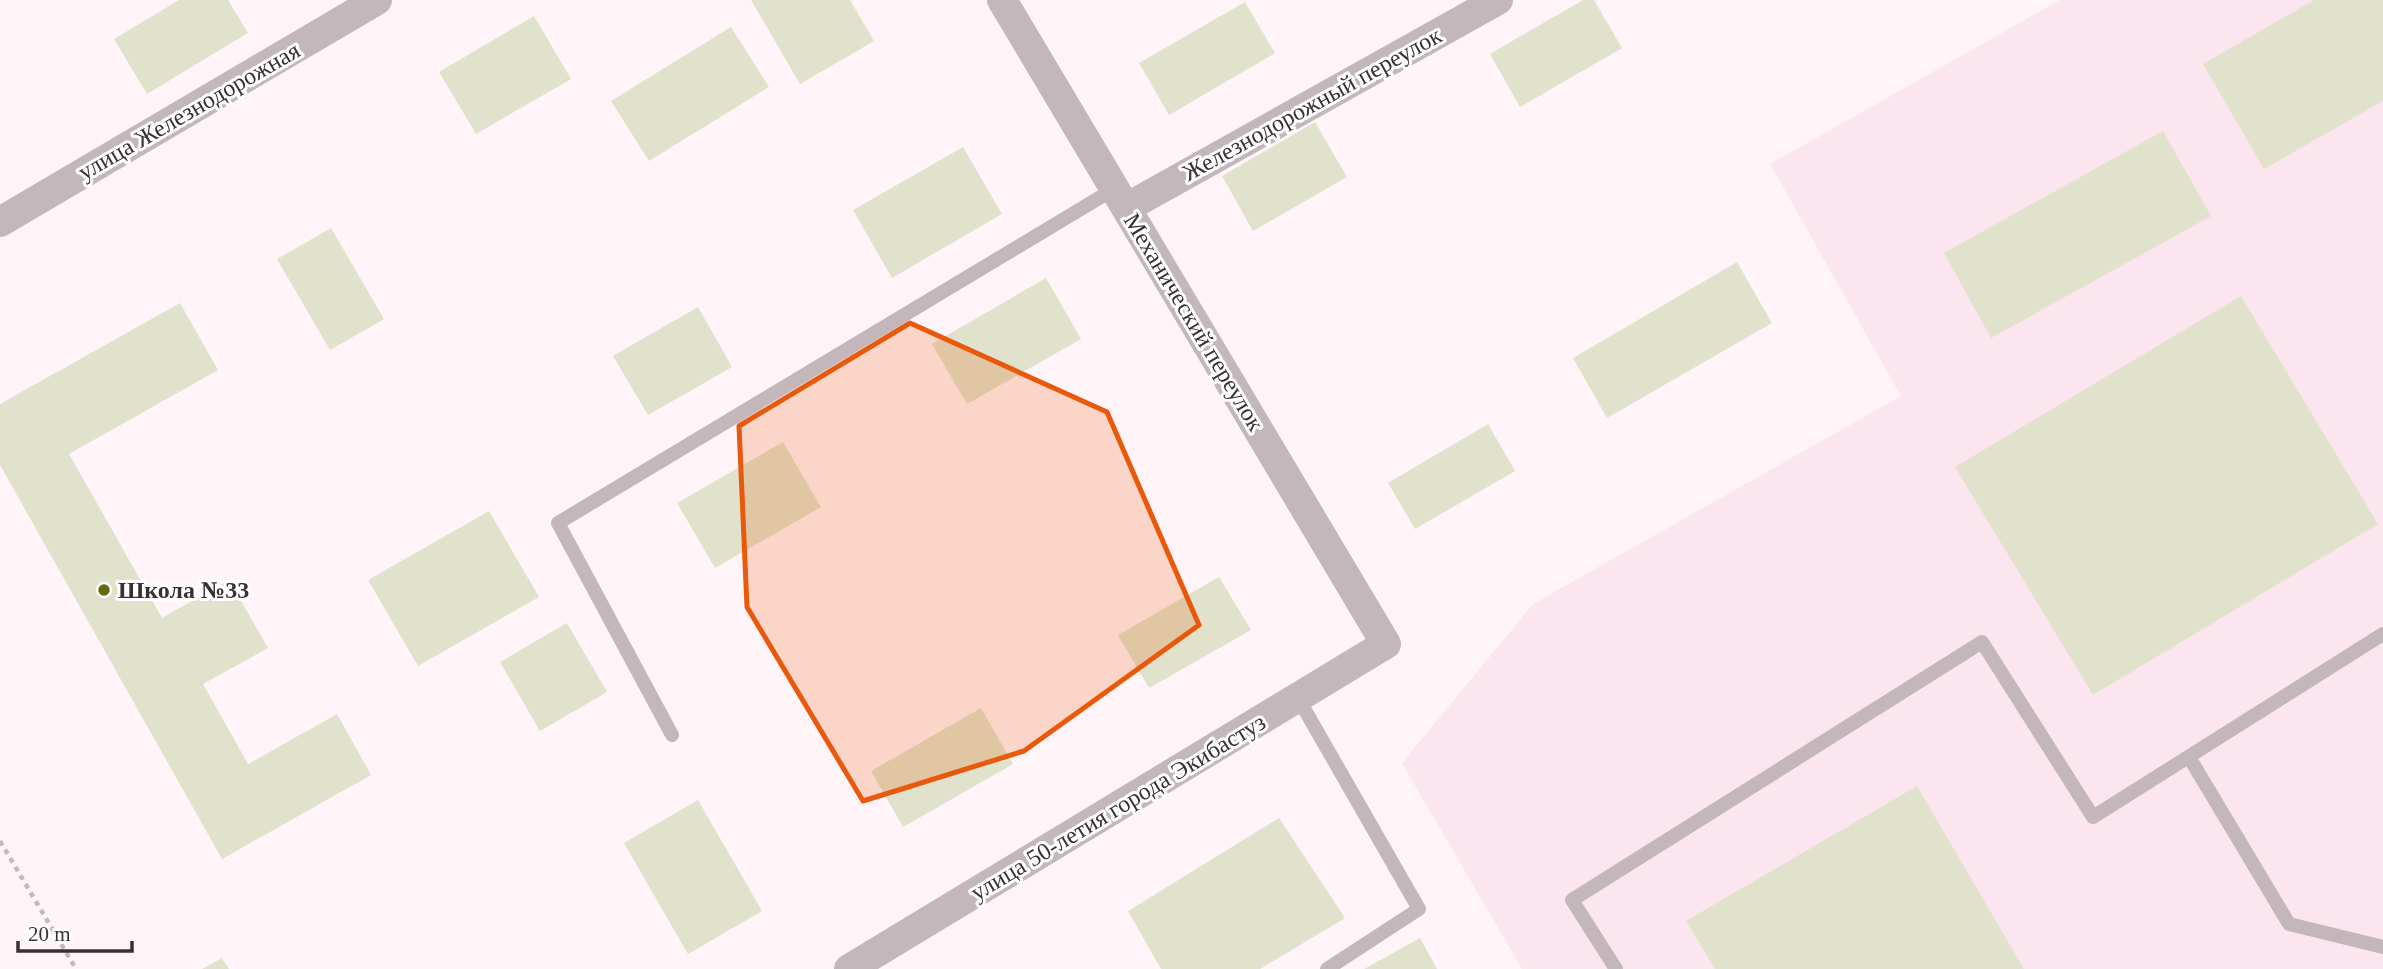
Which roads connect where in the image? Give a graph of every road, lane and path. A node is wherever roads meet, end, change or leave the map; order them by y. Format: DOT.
graph roads {
  1 [pos="377,0"];
  2 [pos="1002,0"];
  3 [pos="1498,0"];
  4 [pos="1120,199"];
  5 [pos="0,222"];
  6 [pos="2383,634"];
  7 [pos="1386,645"];
  8 [pos="1298,698"];
  9 [pos="672,735"];
  10 [pos="2189,757"];
  11 [pos="0,841"];
  12 [pos="2383,947"];
  13 [pos="76,969"];
  14 [pos="849,969"];
  15 [pos="1327,969"];
  16 [pos="1616,969"];
  1 -- 5 [label="street, улица Железнодорожная"];
  2 -- 4 [label="street, Механический переулок"];
  3 -- 4 [label="street, Железнодорожный переулок"];
  4 -- 7 [label="street, Механический переулок"];
  4 -- 9 [label="lane"];
  6 -- 10 [label="lane"];
  7 -- 8 [label="street, улица 50-летия города Экибастуз"];
  8 -- 14 [label="street, улица 50-летия города Экибастуз"];
  8 -- 15 [label="lane"];
  10 -- 12 [label="lane"];
  10 -- 16 [label="lane"];
  11 -- 13 [label="path"];
}
